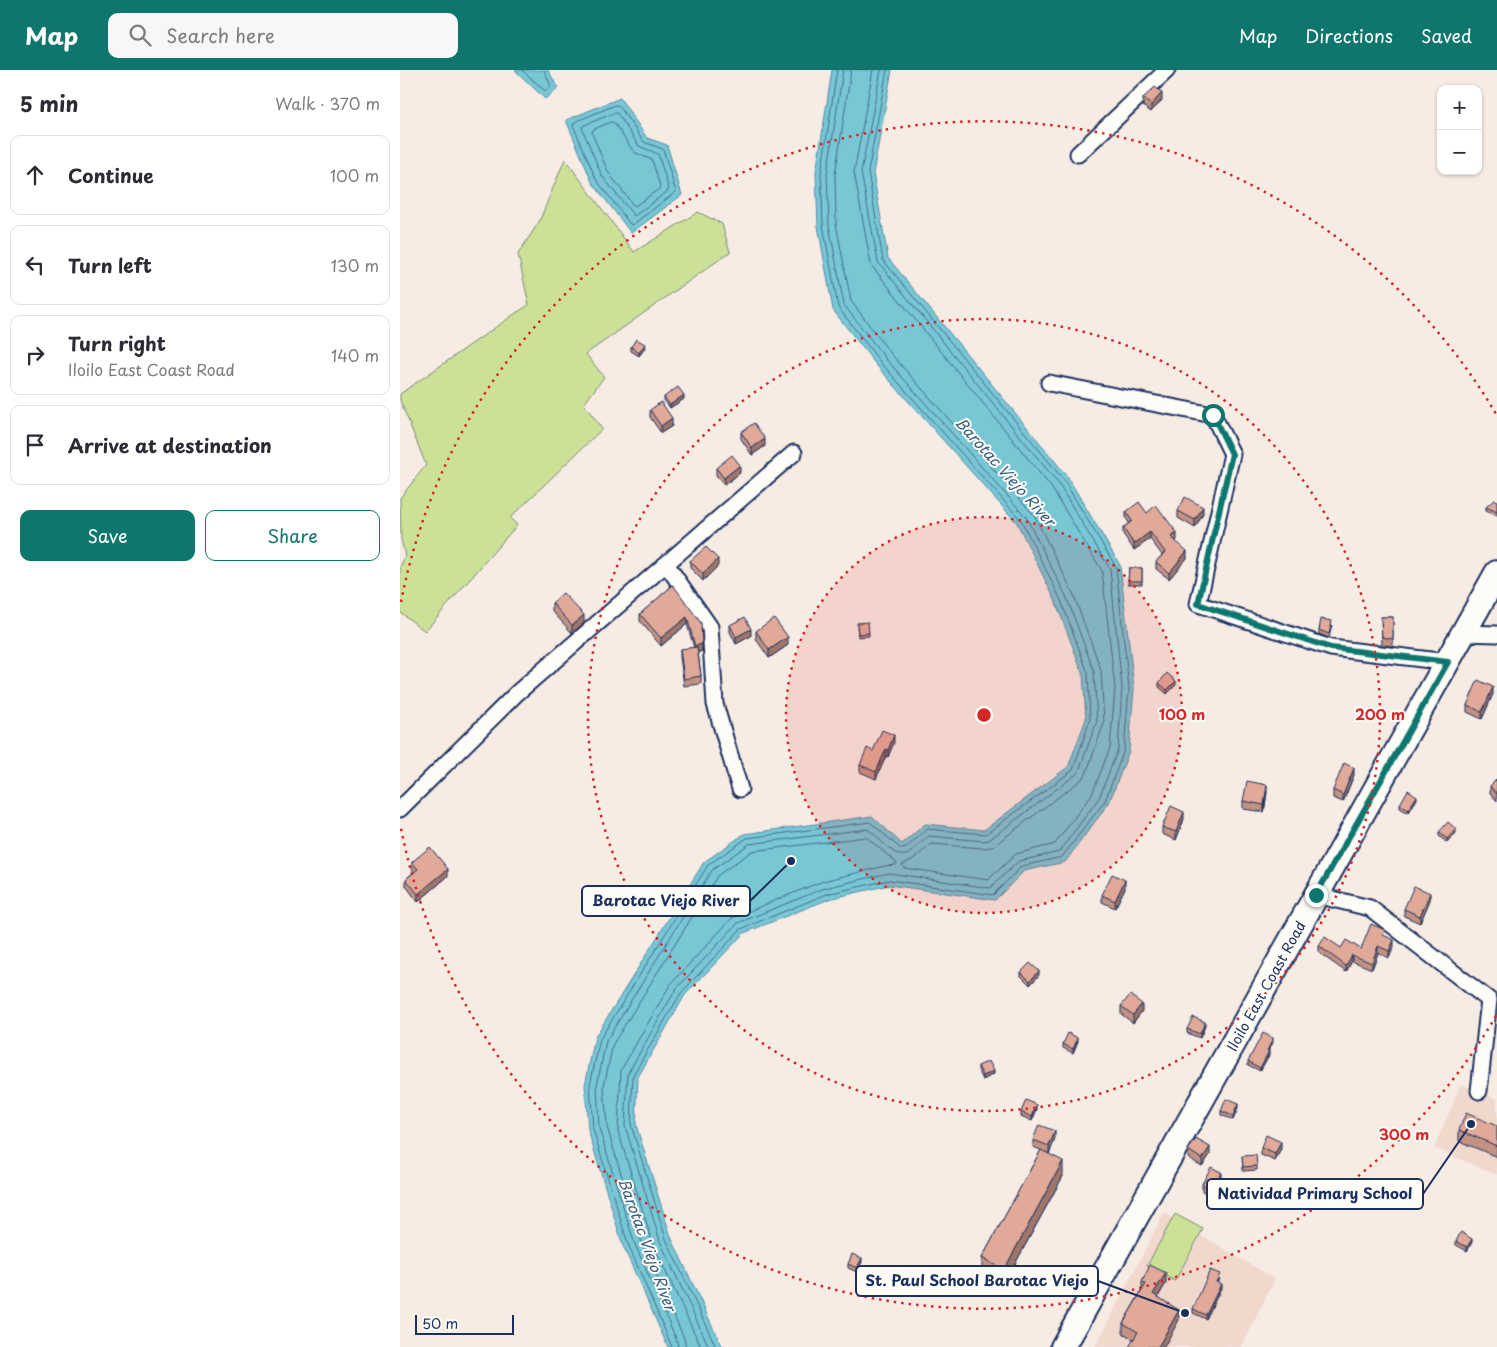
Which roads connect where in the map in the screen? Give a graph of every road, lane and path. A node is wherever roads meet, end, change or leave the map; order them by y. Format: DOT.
graph roads {
  1 [pos="1167,70"];
  2 [pos="1078,154"];
  3 [pos="1049,383"];
  4 [pos="794,453"];
  5 [pos="666,564"];
  6 [pos="1497,573"];
  7 [pos="1464,633"];
  8 [pos="1497,634"];
  9 [pos="1448,662"];
  10 [pos="740,789"];
  11 [pos="400,809"];
  12 [pos="1316,895"];
  13 [pos="1479,1091"];
  14 [pos="1063,1347"];
  1 -- 2 [label="street"];
  3 -- 9 [label="street"];
  4 -- 5 [label="street"];
  5 -- 10 [label="street"];
  5 -- 11 [label="street"];
  6 -- 7 [label="main road, Iloilo East Coast Road"];
  7 -- 8 [label="street"];
  7 -- 9 [label="main road, Iloilo East Coast Road"];
  9 -- 12 [label="main road, Iloilo East Coast Road"];
  12 -- 13 [label="street"];
  12 -- 14 [label="main road, Iloilo East Coast Road"];
}
